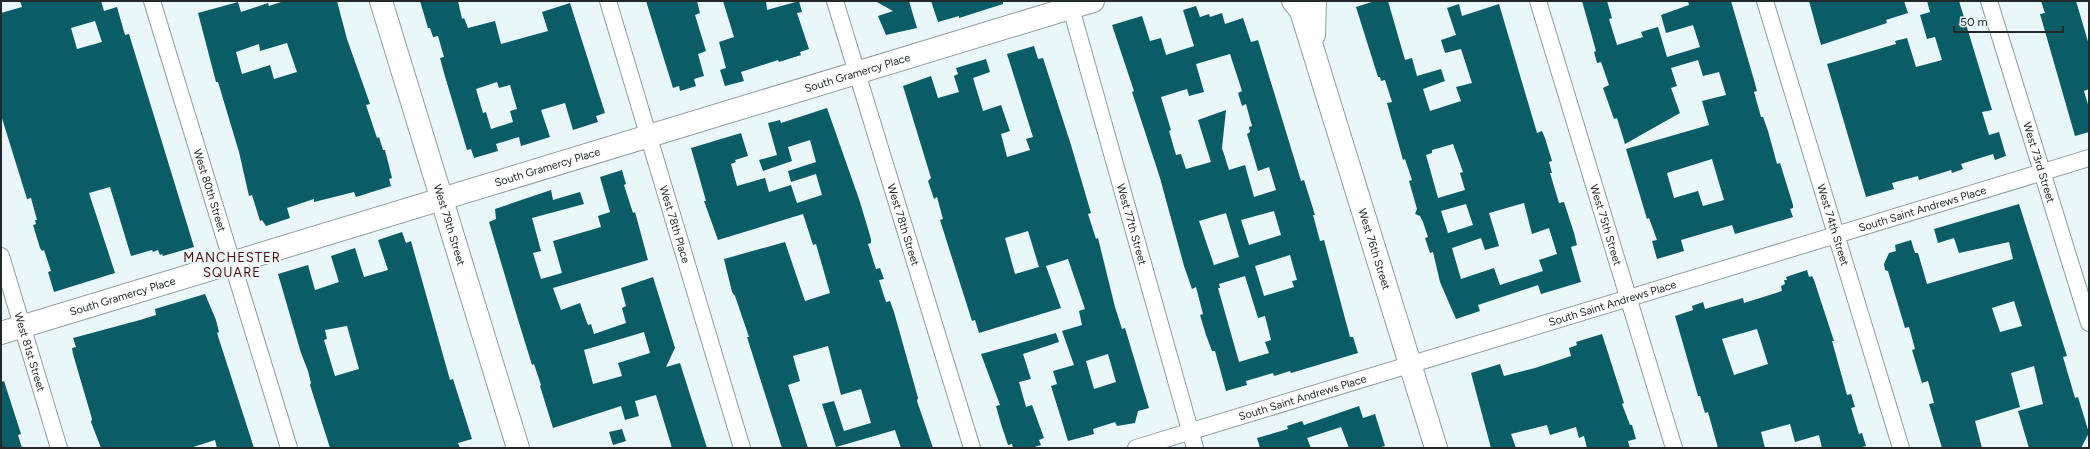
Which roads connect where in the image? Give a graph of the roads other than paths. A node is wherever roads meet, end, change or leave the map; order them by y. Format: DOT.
graph roads {
  1 [pos="152,1"];
  2 [pos="381,1"];
  3 [pos="608,1"];
  4 [pos="835,1"];
  5 [pos="1093,1"];
  6 [pos="1293,1"];
  7 [pos="1315,1"];
  8 [pos="1538,1"];
  9 [pos="1765,1"];
  10 [pos="1989,1"];
  11 [pos="1070,4"];
  12 [pos="1313,50"];
  13 [pos="857,73"];
  14 [pos="649,136"];
  15 [pos="2089,158"];
  16 [pos="2041,172"];
  17 [pos="442,199"];
  18 [pos="1835,235"];
  19 [pos="1,256"];
  20 [pos="232,263"];
  21 [pos="1628,298"];
  22 [pos="2089,323"];
  23 [pos="22,327"];
  24 [pos="1,333"];
  25 [pos="1411,364"];
  26 [pos="1190,432"];
  27 [pos="59,448"];
  28 [pos="288,448"];
  29 [pos="518,448"];
  30 [pos="742,448"];
  31 [pos="972,448"];
  32 [pos="1136,448"];
  33 [pos="1195,448"];
  34 [pos="1436,448"];
  35 [pos="1674,448"];
  36 [pos="1901,448"];
  1 -- 20 [label="street, West 80th Street"];
  2 -- 17 [label="street, West 79th Street"];
  3 -- 14 [label="street, West 78th Place"];
  4 -- 13 [label="street, West 78th Street"];
  5 -- 11 [label="street, South Gramercy Place"];
  6 -- 12 [label="street, West 76th Street"];
  7 -- 12 [label="street, West 76th Street"];
  8 -- 21 [label="street, West 75th Street"];
  9 -- 18 [label="street, West 74th Street"];
  10 -- 16 [label="street, West 73rd Street"];
  11 -- 13 [label="street, South Gramercy Place"];
  11 -- 26 [label="street, West 77th Street"];
  12 -- 25 [label="street, West 76th Street"];
  13 -- 14 [label="street, South Gramercy Place"];
  13 -- 31 [label="street, West 78th Street"];
  14 -- 17 [label="street, South Gramercy Place"];
  14 -- 30 [label="street, West 78th Place"];
  15 -- 16 [label="street, South Saint Andrews Place"];
  16 -- 18 [label="street, South Saint Andrews Place"];
  16 -- 22 [label="street, West 73rd Street"];
  17 -- 20 [label="street, South Gramercy Place"];
  17 -- 29 [label="street, West 79th Street"];
  18 -- 21 [label="street, South Saint Andrews Place"];
  18 -- 36 [label="street, West 74th Street"];
  19 -- 23 [label="street, West 81st Street"];
  20 -- 23 [label="street, South Gramercy Place"];
  20 -- 28 [label="street, West 80th Street"];
  21 -- 25 [label="street, South Saint Andrews Place"];
  21 -- 35 [label="street, West 75th Street"];
  23 -- 24 [label="street, South Gramercy Place"];
  23 -- 27 [label="street, West 81st Street"];
  25 -- 26 [label="street, South Saint Andrews Place"];
  25 -- 34 [label="street, West 76th Street"];
  26 -- 32 [label="street, South Saint Andrews Place"];
  26 -- 33 [label="street, West 77th Street"];
}
